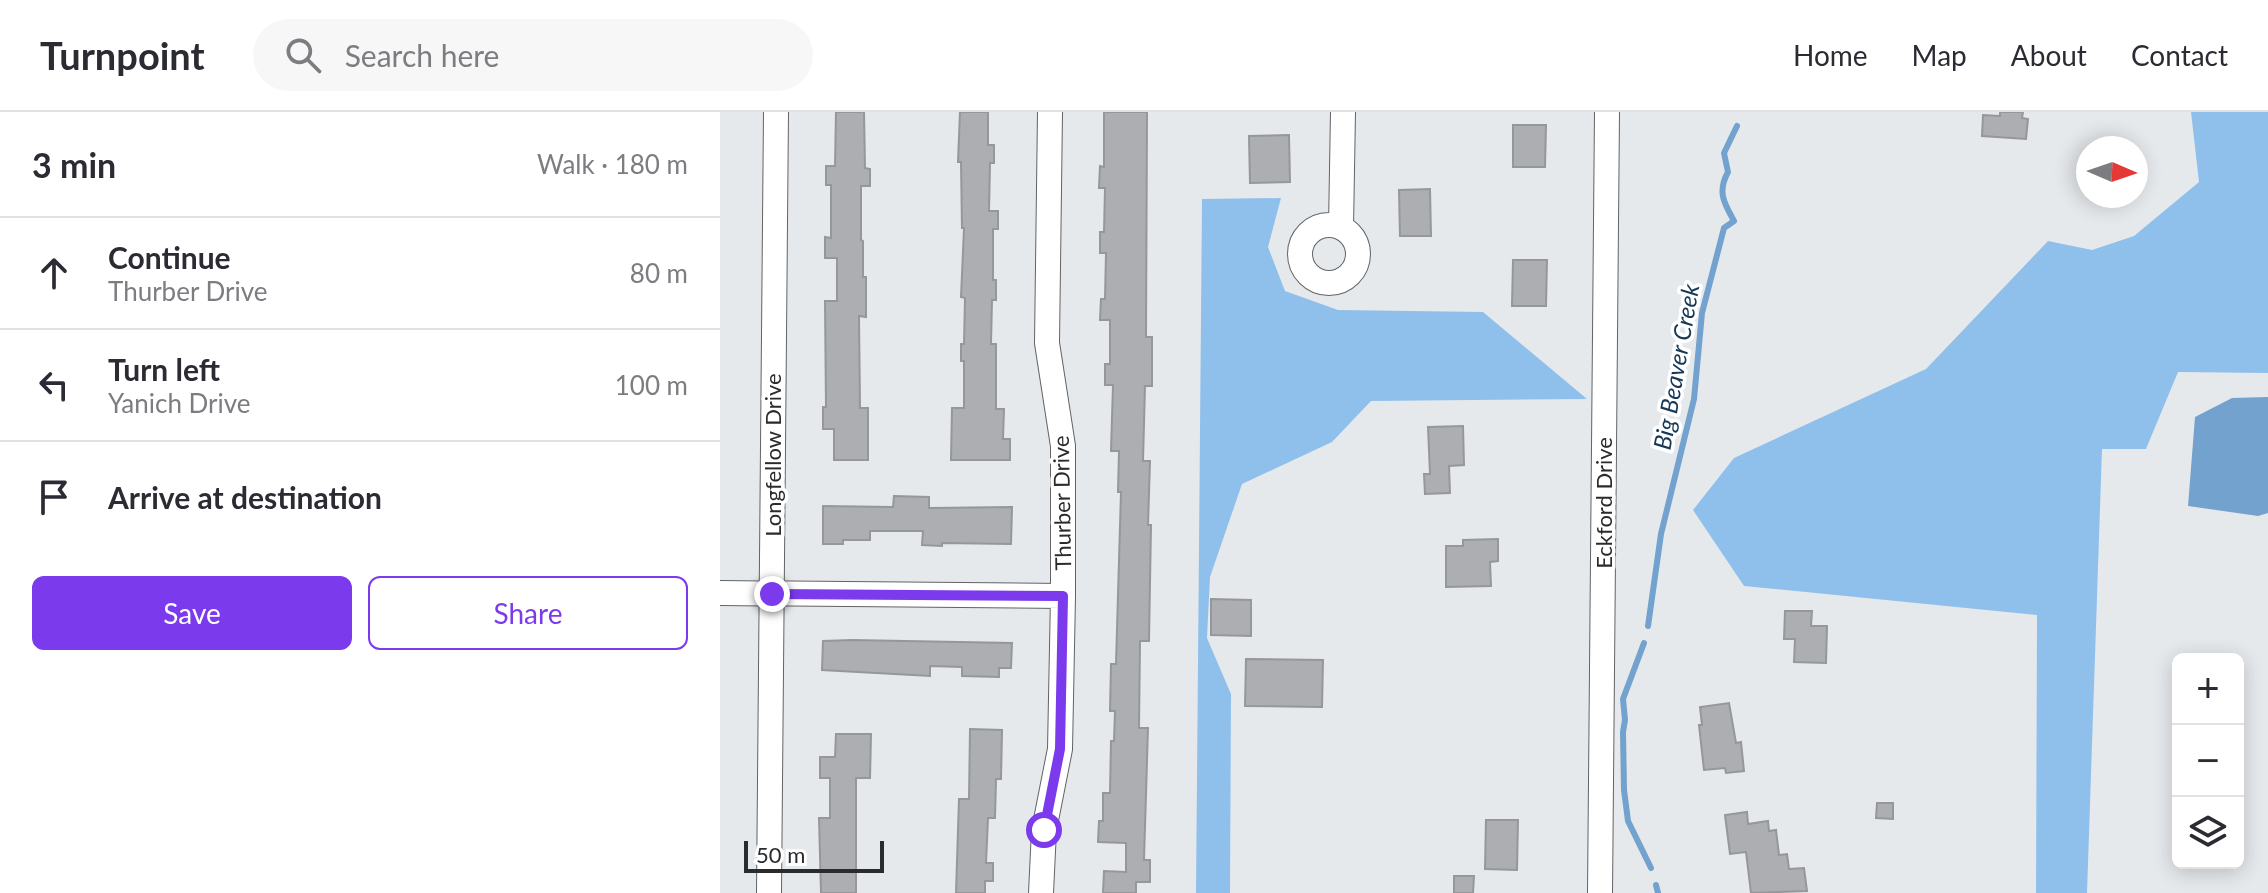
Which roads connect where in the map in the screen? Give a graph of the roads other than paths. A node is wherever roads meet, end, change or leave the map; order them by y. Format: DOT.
graph roads {
  1 [pos="776,112"];
  2 [pos="1050,112"];
  3 [pos="1343,112"];
  4 [pos="1607,112"];
  5 [pos="1341,227"];
  6 [pos="720,593"];
  7 [pos="772,594"];
  8 [pos="1063,596"];
  9 [pos="769,893"];
  10 [pos="1041,893"];
  11 [pos="1600,893"];
  1 -- 7 [label="street, Longfellow Drive"];
  2 -- 8 [label="street, Thurber Drive"];
  3 -- 5 [label="street"];
  4 -- 11 [label="street, Eckford Drive"];
  6 -- 7 [label="street"];
  7 -- 8 [label="street"];
  7 -- 9 [label="street, Longfellow Drive"];
  8 -- 10 [label="street, Thurber Drive"];
}
